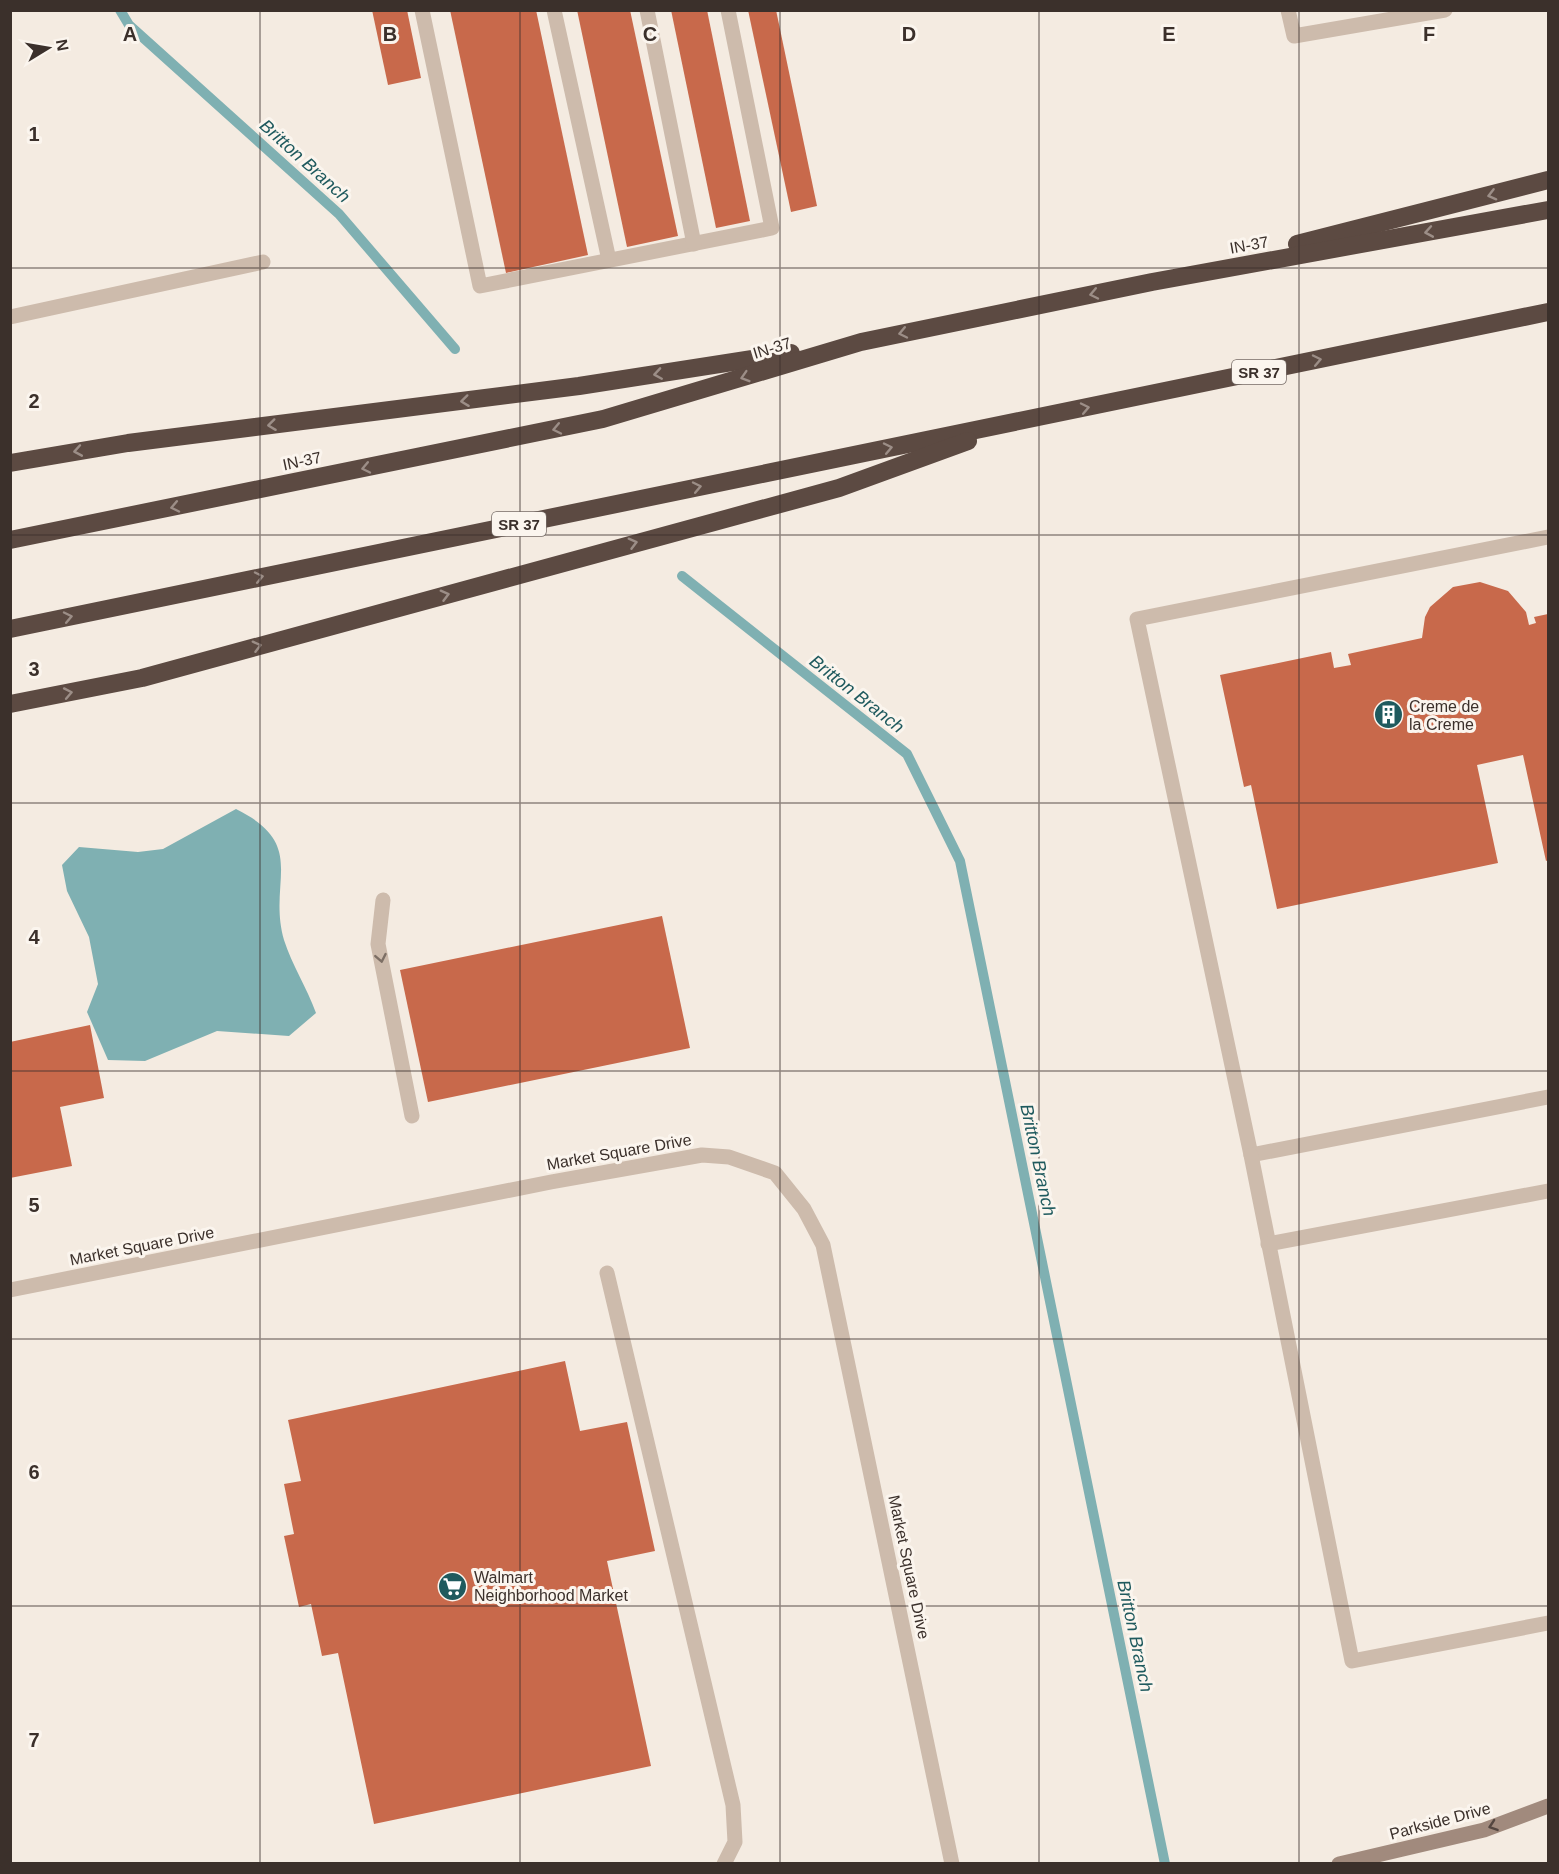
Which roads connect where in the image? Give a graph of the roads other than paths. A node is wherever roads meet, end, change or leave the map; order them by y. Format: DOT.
graph roads {
  1 [pos="422,10"];
  2 [pos="554,10"];
  3 [pos="647,10"];
  4 [pos="728,10"];
  5 [pos="1288,10"];
  6 [pos="1445,10"];
  7 [pos="1548,180"];
  8 [pos="1548,210"];
  9 [pos="694,244"];
  10 [pos="609,260"];
  11 [pos="263,262"];
  12 [pos="1152,282"];
  13 [pos="1548,312"];
  14 [pos="10,317"];
  15 [pos="1489,324"];
  16 [pos="1548,325"];
  17 [pos="861,342"];
  18 [pos="1028,419"];
  19 [pos="10,463"];
  20 [pos="1548,537"];
  21 [pos="10,540"];
  22 [pos="10,629"];
  23 [pos="10,704"];
  24 [pos="383,900"];
  25 [pos="1548,1097"];
  26 [pos="412,1116"];
  27 [pos="1251,1155"];
  28 [pos="1548,1191"];
  29 [pos="1268,1244"];
  30 [pos="608,1273"];
  31 [pos="10,1290"];
  32 [pos="1548,1623"];
  33 [pos="1548,1806"];
  34 [pos="724,1863"];
  35 [pos="952,1863"];
  36 [pos="1339,1863"];
  1 -- 10 [label="street"];
  2 -- 10 [label="street"];
  3 -- 9 [label="street"];
  4 -- 9 [label="street"];
  5 -- 6 [label="street"];
  7 -- 12 [label="highway, one-way"];
  8 -- 12 [label="highway, IN-37, one-way"];
  9 -- 10 [label="street"];
  11 -- 14 [label="street"];
  12 -- 17 [label="highway, IN-37, one-way"];
  13 -- 15 [label="highway, SR 37"];
  15 -- 16 [label="highway"];
  18 -- 15 [label="highway, SR 37, one-way"];
  17 -- 19 [label="highway, one-way"];
  17 -- 21 [label="highway, IN-37, one-way"];
  22 -- 18 [label="highway, SR 37, one-way"];
  23 -- 18 [label="highway, one-way"];
  20 -- 27 [label="street"];
  24 -- 26 [label="street, one-way"];
  25 -- 27 [label="street"];
  27 -- 29 [label="street"];
  28 -- 29 [label="street"];
  29 -- 32 [label="street"];
  30 -- 34 [label="street"];
  31 -- 35 [label="street, Market Square Drive"];
  33 -- 36 [label="street, Parkside Drive, one-way"];
}
